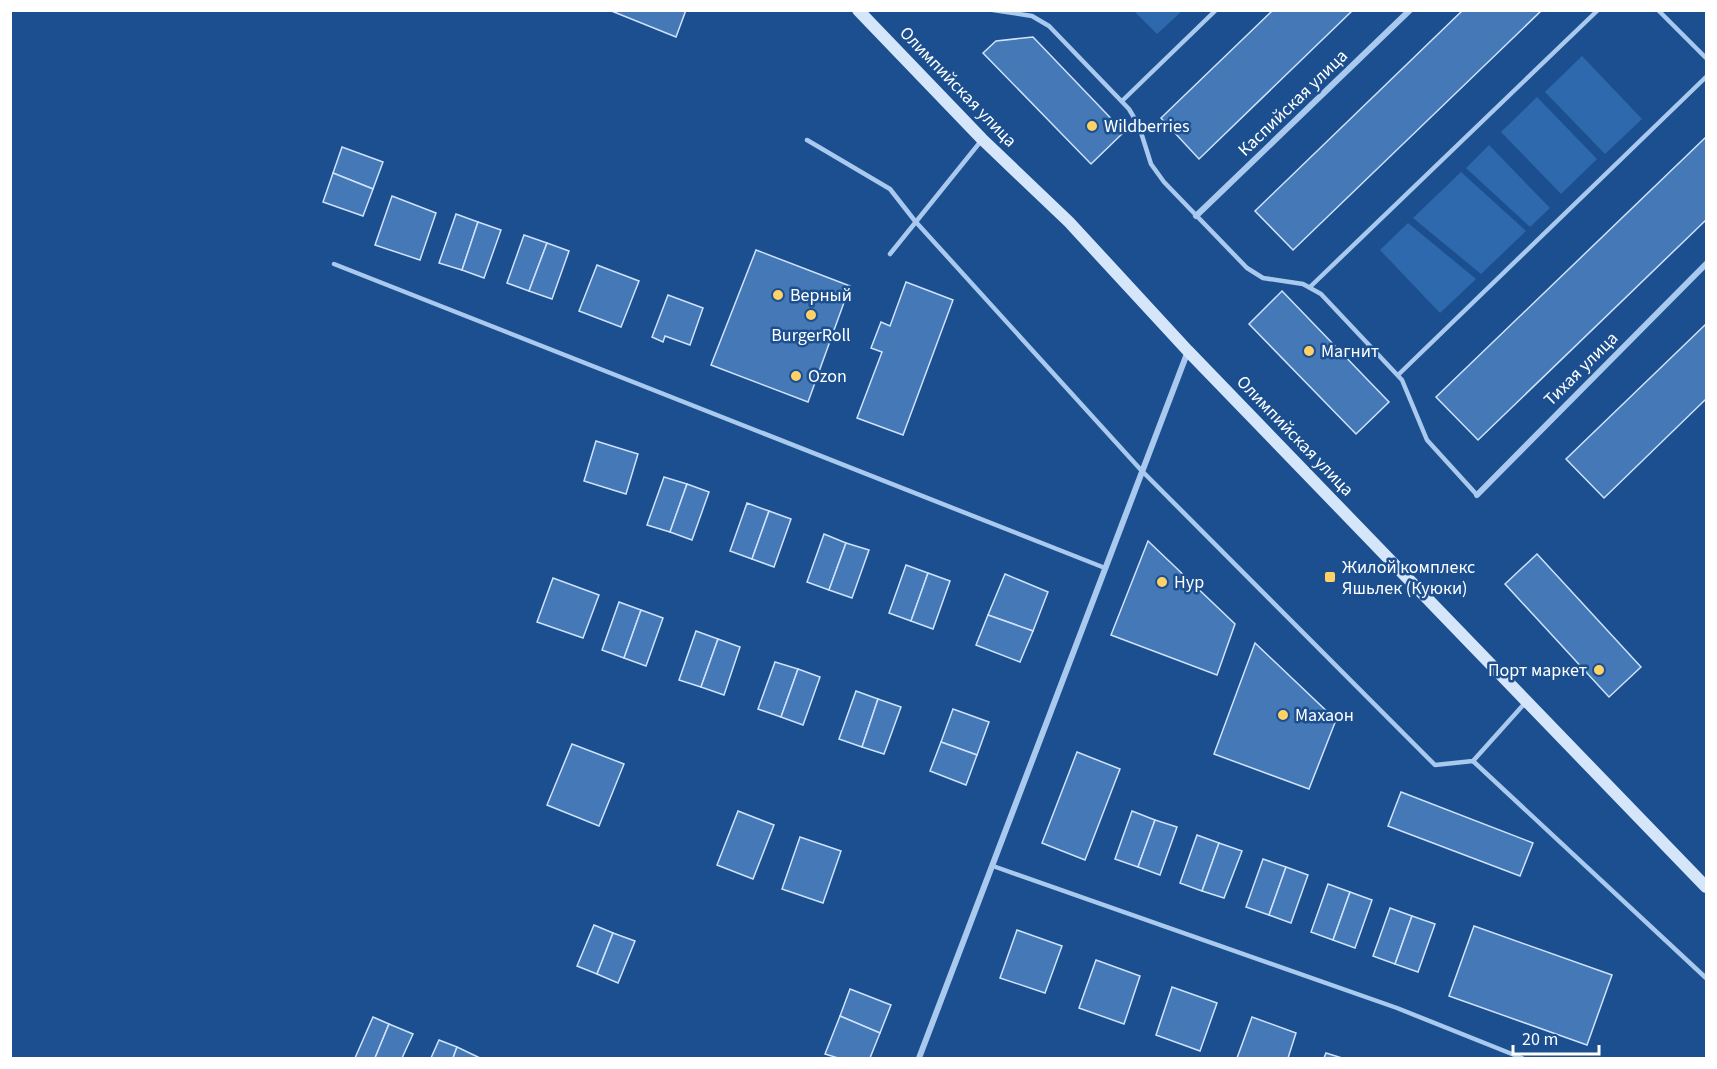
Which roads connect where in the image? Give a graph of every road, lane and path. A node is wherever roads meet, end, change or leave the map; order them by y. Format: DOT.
graph roads {
  1 [pos="993,10"];
  2 [pos="1037,10"];
  3 [pos="1216,10"];
  4 [pos="1410,10"];
  5 [pos="1598,10"];
  6 [pos="1658,10"];
  7 [pos="860,11"];
  8 [pos="1032,16"];
  9 [pos="1707,58"];
  10 [pos="1707,77"];
  11 [pos="1122,101"];
  12 [pos="982,139"];
  13 [pos="807,140"];
  14 [pos="1196,216"];
  15 [pos="915,221"];
  16 [pos="890,254"];
  17 [pos="334,264"];
  18 [pos="1707,264"];
  19 [pos="1310,287"];
  20 [pos="1188,351"];
  21 [pos="1398,375"];
  22 [pos="1142,470"];
  23 [pos="1477,495"];
  24 [pos="1105,568"];
  25 [pos="1527,701"];
  26 [pos="1473,761"];
  27 [pos="993,866"];
  28 [pos="1707,887"];
  29 [pos="1707,978"];
  30 [pos="919,1059"];
  31 [pos="1522,1059"];
  1 -- 8 [label="lane"];
  2 -- 8 [label="lane"];
  3 -- 11 [label="lane"];
  4 -- 14 [label="street, Каспийская улица"];
  5 -- 19 [label="lane"];
  6 -- 9 [label="lane"];
  7 -- 12 [label="street, Олимпийская улица"];
  8 -- 11 [label="lane"];
  10 -- 21 [label="lane"];
  11 -- 14 [label="lane"];
  12 -- 15 [label="lane"];
  12 -- 20 [label="street, Олимпийская улица"];
  13 -- 15 [label="lane"];
  14 -- 19 [label="lane"];
  15 -- 16 [label="lane"];
  15 -- 22 [label="lane"];
  17 -- 24 [label="lane"];
  18 -- 23 [label="street, Тихая улица"];
  19 -- 21 [label="lane"];
  20 -- 22 [label="street"];
  20 -- 25 [label="street, Олимпийская улица"];
  21 -- 23 [label="lane"];
  22 -- 24 [label="street"];
  22 -- 26 [label="lane"];
  24 -- 27 [label="street"];
  25 -- 26 [label="lane"];
  25 -- 28 [label="street, Олимпийская улица"];
  26 -- 29 [label="lane"];
  27 -- 30 [label="street"];
  27 -- 31 [label="lane"];
}
